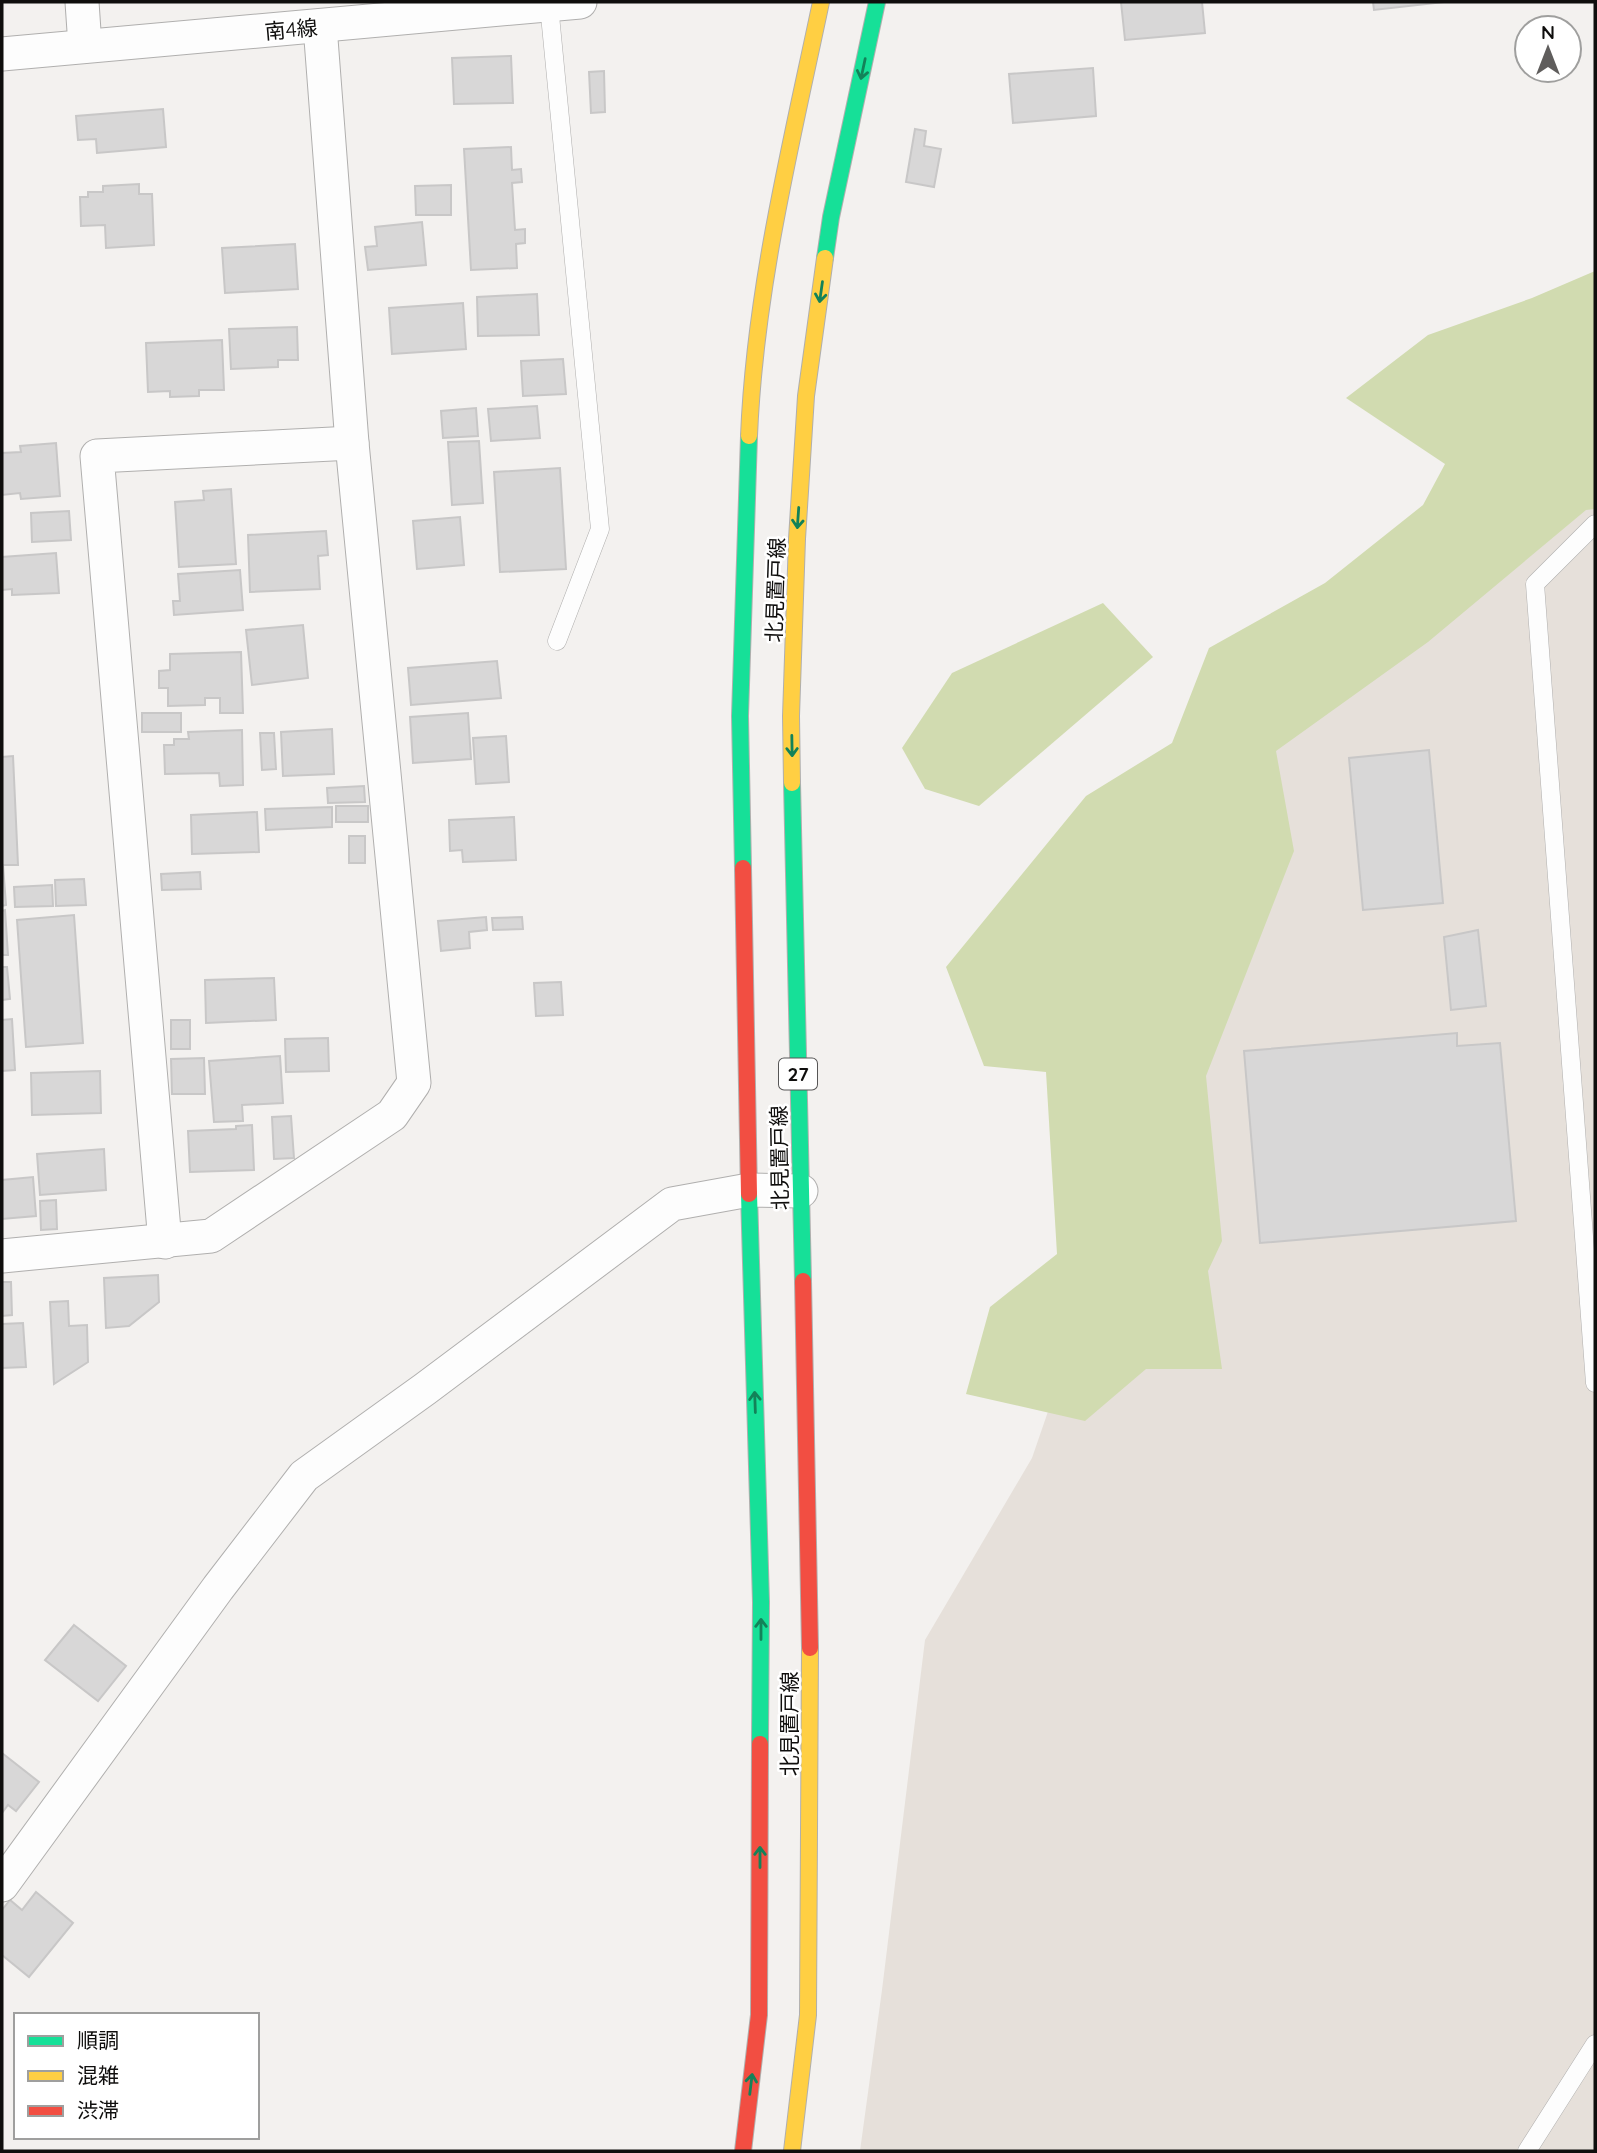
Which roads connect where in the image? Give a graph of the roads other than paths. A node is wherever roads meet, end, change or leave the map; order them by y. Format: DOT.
graph roads {
  1 [pos="82,2"];
  2 [pos="821,2"];
  3 [pos="877,2"];
  4 [pos="565,3"];
  5 [pos="330,18"];
  6 [pos="85,46"];
  7 [pos="2,54"];
  8 [pos="352,443"];
  9 [pos="1595,524"];
  10 [pos="557,641"];
  11 [pos="749,1191"];
  12 [pos="801,1191"];
  13 [pos="165,1242"];
  14 [pos="2,1256"];
  15 [pos="1595,1384"];
  16 [pos="2,1885"];
  17 [pos="1595,2044"];
  18 [pos="743,2151"];
  19 [pos="792,2151"];
  20 [pos="1527,2151"];
  1 -- 6 [label="street"];
  2 -- 11 [label="main road, 北見置戸線"];
  3 -- 12 [label="main road, 北見置戸線 / 27, one-way"];
  4 -- 5 [label="street, 南4線"];
  4 -- 10 [label="lane"];
  5 -- 6 [label="street, 南4線"];
  5 -- 8 [label="street"];
  6 -- 7 [label="street, 南4線"];
  8 -- 13 [label="street"];
  8 -- 13 [label="street"];
  9 -- 15 [label="lane"];
  11 -- 12 [label="street"];
  11 -- 16 [label="street"];
  18 -- 11 [label="main road, 北見置戸線, one-way"];
  12 -- 19 [label="main road, 北見置戸線 / 27"];
  13 -- 14 [label="street"];
  17 -- 20 [label="lane"];
}
